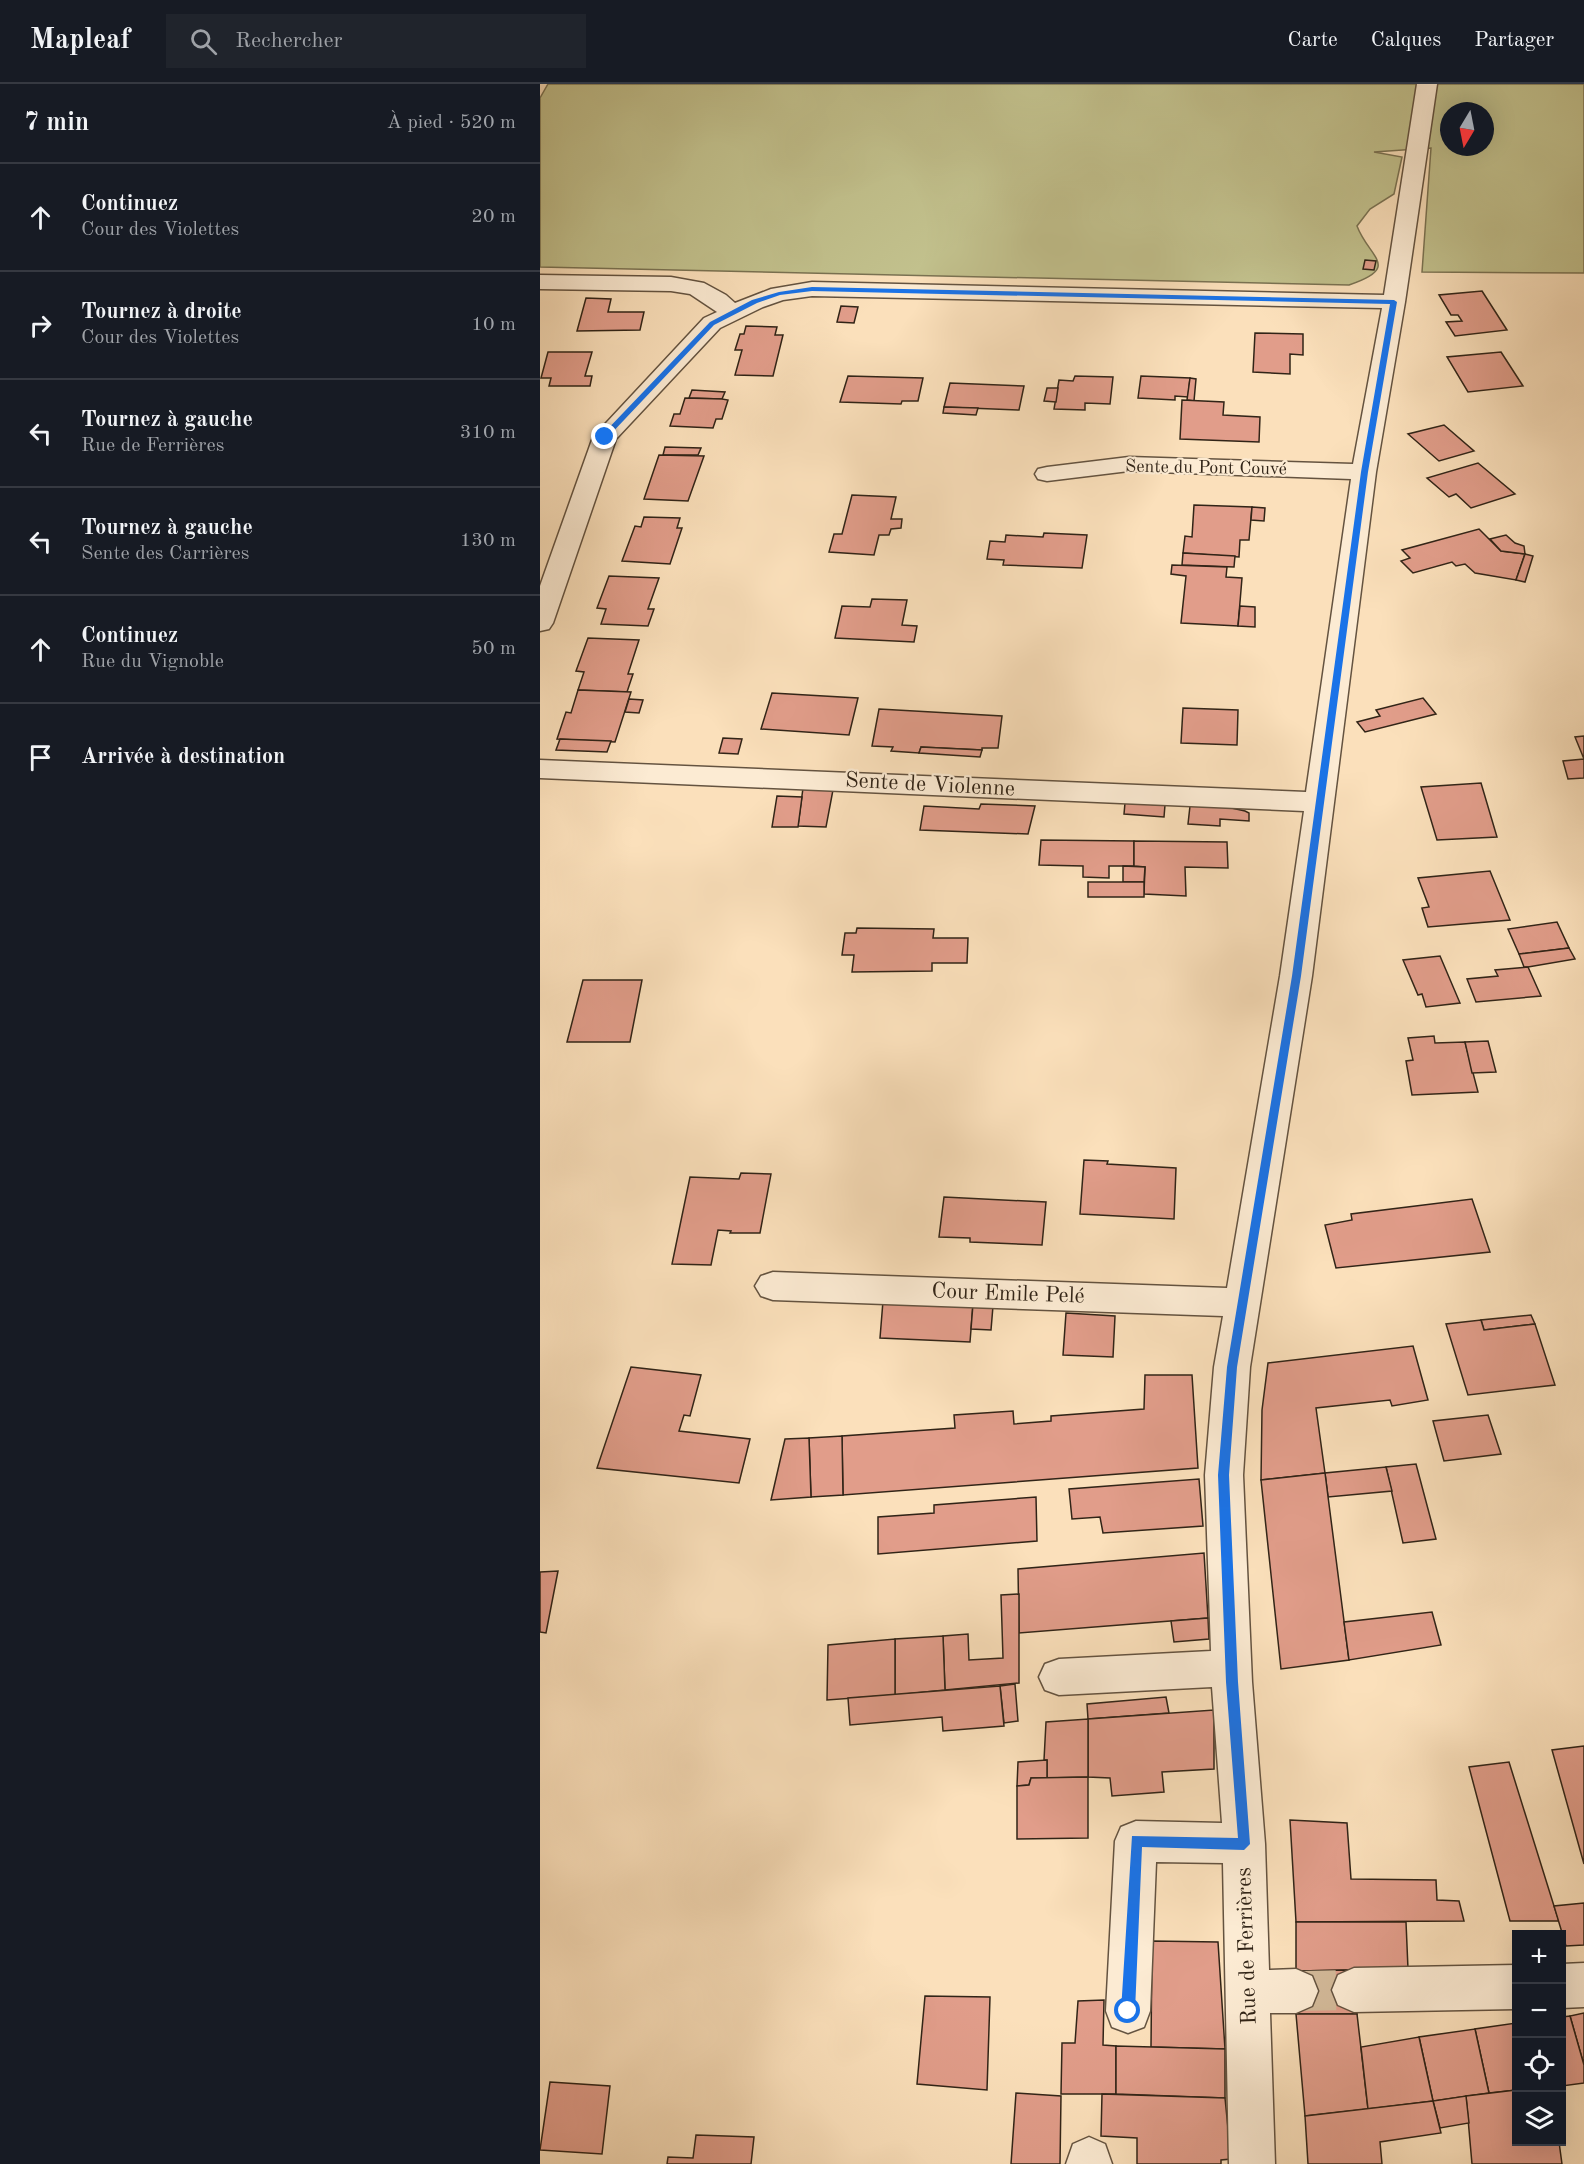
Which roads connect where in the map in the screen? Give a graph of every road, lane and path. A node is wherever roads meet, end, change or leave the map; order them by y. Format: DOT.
graph roads {
  1 [pos="1427,84"];
  2 [pos="540,282"];
  3 [pos="1394,302"];
  4 [pos="732,313"];
  5 [pos="1364,472"];
  6 [pos="1047,474"];
  7 [pos="540,623"];
  8 [pos="540,769"];
  9 [pos="1320,802"];
  10 [pos="772,1286"];
  11 [pos="1243,1303"];
  12 [pos="1231,1668"];
  13 [pos="1059,1677"];
  14 [pos="1244,1844"];
  15 [pos="1584,1985"];
  16 [pos="1512,1986"];
  17 [pos="1566,1986"];
  18 [pos="1354,1990"];
  19 [pos="1296,1991"];
  20 [pos="1249,1992"];
  21 [pos="1128,2011"];
  22 [pos="1252,2164"];
  1 -- 3 [label="street, Rue de Ferrières"];
  2 -- 4 [label="street"];
  3 -- 4 [label="street"];
  3 -- 5 [label="street, Rue de Ferrières"];
  4 -- 7 [label="street"];
  5 -- 6 [label="street, Sente du Pont Couvé"];
  5 -- 9 [label="street, Rue de Ferrières"];
  8 -- 9 [label="street, Sente de Violenne"];
  9 -- 11 [label="street, Rue de Ferrières"];
  10 -- 11 [label="street, Cour Emile Pelé"];
  11 -- 12 [label="street, Rue de Ferrières"];
  12 -- 13 [label="street"];
  12 -- 14 [label="street, Rue de Ferrières"];
  14 -- 20 [label="street, Rue de Ferrières"];
  14 -- 21 [label="street"];
  15 -- 17 [label="street"];
  16 -- 18 [label="street"];
  19 -- 20 [label="street"];
  20 -- 22 [label="street, Rue de Ferrières"];
}
